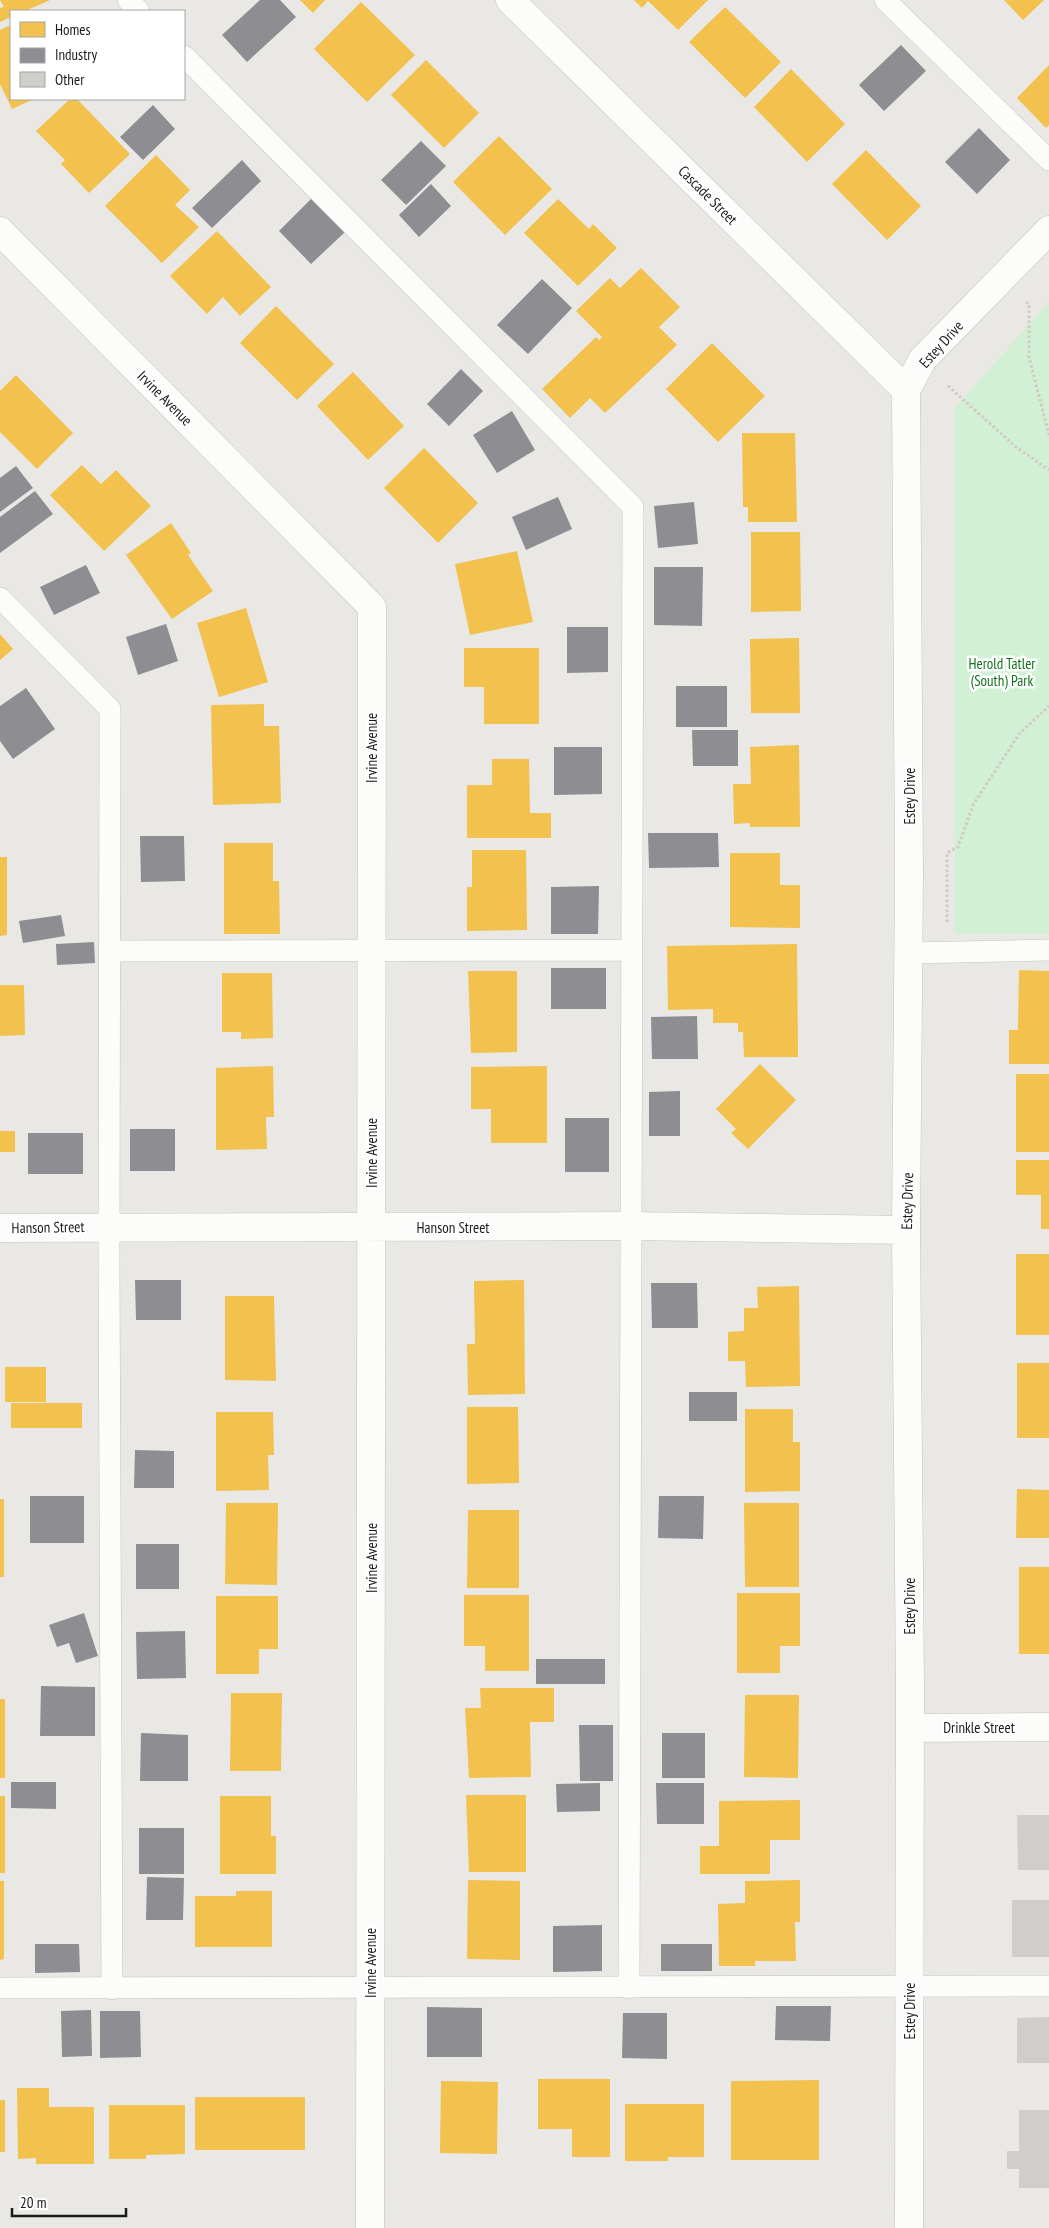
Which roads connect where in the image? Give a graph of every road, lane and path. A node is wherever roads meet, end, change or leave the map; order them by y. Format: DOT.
graph roads {
  1 [pos="128,0"];
  2 [pos="510,0"];
  3 [pos="885,0"];
  4 [pos="138,10"];
  5 [pos="185,57"];
  6 [pos="1049,160"];
  7 [pos="1049,230"];
  8 [pos="0,231"];
  9 [pos="1029,304"];
  10 [pos="923,359"];
  11 [pos="906,390"];
  12 [pos="1049,435"];
  13 [pos="1049,470"];
  14 [pos="0,598"];
  15 [pos="1049,706"];
  16 [pos="371,950"];
  17 [pos="630,950"];
  18 [pos="1049,950"];
  19 [pos="109,951"];
  20 [pos="947,952"];
  21 [pos="909,953"];
  22 [pos="630,1226"];
  23 [pos="109,1227"];
  24 [pos="371,1227"];
  25 [pos="0,1228"];
  26 [pos="906,1230"];
  27 [pos="1049,1727"];
  28 [pos="910,1728"];
  29 [pos="909,1986"];
  30 [pos="1049,1986"];
  31 [pos="370,1987"];
  32 [pos="0,1988"];
  33 [pos="112,1988"];
  34 [pos="629,1988"];
  35 [pos="370,2228"];
  36 [pos="909,2228"];
  1 -- 4 [label="lane"];
  2 -- 11 [label="street, Cascade Street"];
  3 -- 6 [label="lane"];
  5 -- 17 [label="lane"];
  7 -- 10 [label="street, Estey Drive"];
  8 -- 16 [label="street, Irvine Avenue"];
  9 -- 12 [label="path"];
  10 -- 11 [label="street, Estey Drive"];
  10 -- 13 [label="path"];
  11 -- 21 [label="street, Estey Drive"];
  14 -- 19 [label="lane"];
  15 -- 20 [label="path"];
  16 -- 17 [label="lane"];
  16 -- 19 [label="lane"];
  16 -- 24 [label="street, Irvine Avenue"];
  17 -- 22 [label="lane"];
  18 -- 20 [label="lane"];
  19 -- 23 [label="lane"];
  20 -- 21 [label="lane"];
  21 -- 26 [label="street, Estey Drive"];
  22 -- 24 [label="street, Hanson Street"];
  22 -- 26 [label="street, Hanson Street"];
  22 -- 34 [label="lane"];
  23 -- 24 [label="street, Hanson Street"];
  23 -- 25 [label="street, Hanson Street"];
  23 -- 33 [label="lane"];
  24 -- 31 [label="street, Irvine Avenue"];
  26 -- 28 [label="street, Estey Drive"];
  27 -- 28 [label="street, Drinkle Street"];
  28 -- 29 [label="street, Estey Drive"];
  29 -- 30 [label="lane"];
  29 -- 34 [label="lane"];
  29 -- 36 [label="street, Estey Drive"];
  31 -- 33 [label="lane"];
  31 -- 34 [label="lane"];
  31 -- 35 [label="street, Irvine Avenue"];
  32 -- 33 [label="lane"];
}
